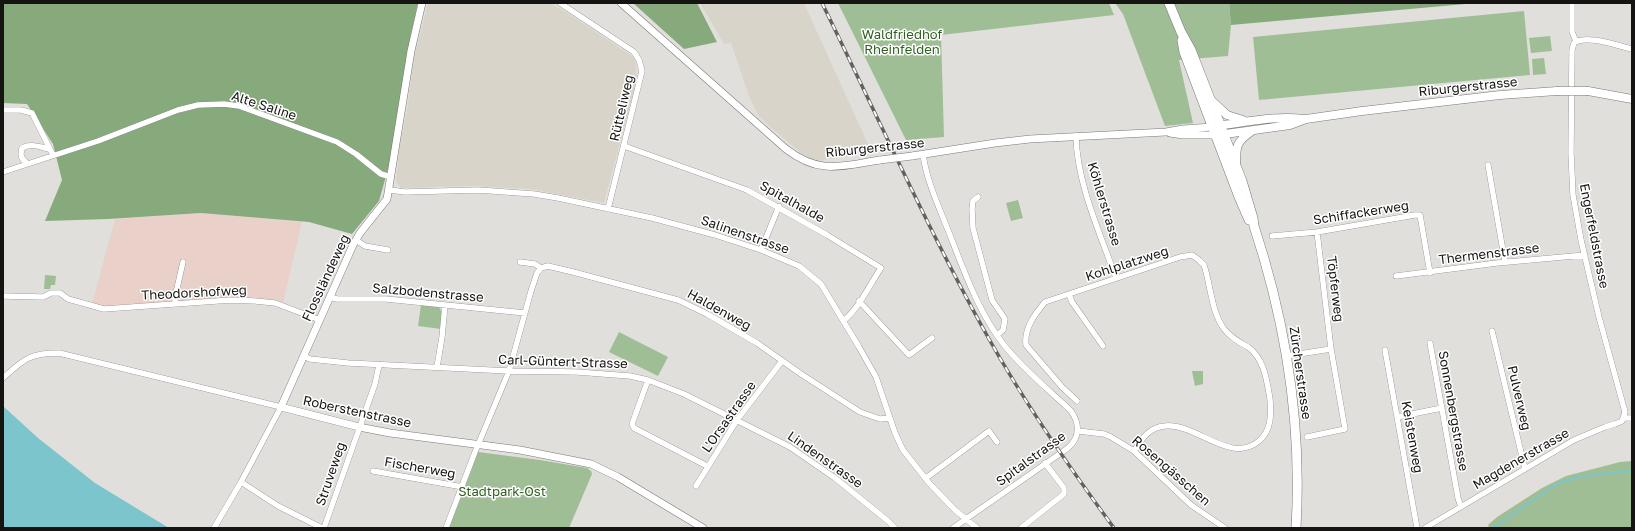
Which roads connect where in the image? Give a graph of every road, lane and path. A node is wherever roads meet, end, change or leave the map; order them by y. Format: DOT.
graph roads {
  1 [pos="422,3"];
  2 [pos="560,3"];
  3 [pos="621,3"];
  4 [pos="1169,3"];
  5 [pos="1572,3"];
  6 [pos="1181,32"];
  7 [pos="1576,41"];
  8 [pos="1632,49"];
  9 [pos="1209,98"];
  10 [pos="1632,100"];
  11 [pos="3,110"];
  12 [pos="1306,119"];
  13 [pos="1246,121"];
  14 [pos="1217,130"];
  15 [pos="1253,130"];
  16 [pos="1076,136"];
  17 [pos="624,146"];
  18 [pos="49,149"];
  19 [pos="53,155"];
  20 [pos="923,155"];
  21 [pos="27,163"];
  22 [pos="1488,165"];
  23 [pos="1236,167"];
  24 [pos="3,172"];
  25 [pos="391,177"];
  26 [pos="390,190"];
  27 [pos="978,198"];
  28 [pos="779,206"];
  29 [pos="608,208"];
  30 [pos="1254,226"];
  31 [pos="1317,232"];
  32 [pos="1272,236"];
  33 [pos="356,240"];
  34 [pos="388,250"];
  35 [pos="761,250"];
  36 [pos="1585,255"];
  37 [pos="183,262"];
  38 [pos="520,262"];
  39 [pos="1505,262"];
  40 [pos="541,268"];
  41 [pos="1430,273"];
  42 [pos="1396,276"];
  43 [pos="1116,278"];
  44 [pos="1069,294"];
  45 [pos="3,296"];
  46 [pos="330,297"];
  47 [pos="859,301"];
  48 [pos="175,304"];
  49 [pos="445,304"];
  50 [pos="525,313"];
  51 [pos="320,320"];
  52 [pos="843,321"];
  53 [pos="1492,332"];
  54 [pos="998,335"];
  55 [pos="932,338"];
  56 [pos="1430,343"];
  57 [pos="1104,346"];
  58 [pos="1331,349"];
  59 [pos="1385,350"];
  60 [pos="304,356"];
  61 [pos="1286,356"];
  62 [pos="782,361"];
  63 [pos="379,365"];
  64 [pos="437,367"];
  65 [pos="509,371"];
  66 [pos="3,378"];
  67 [pos="648,380"];
  68 [pos="1077,401"];
  69 [pos="281,407"];
  70 [pos="1442,408"];
  71 [pos="1397,417"];
  72 [pos="890,418"];
  73 [pos="1623,418"];
  74 [pos="1632,418"];
  75 [pos="737,420"];
  76 [pos="360,427"];
  77 [pos="1078,431"];
  78 [pos="1307,437"];
  79 [pos="997,442"];
  80 [pos="478,445"];
  81 [pos="1134,451"];
  82 [pos="1046,463"];
  83 [pos="707,466"];
  84 [pos="1525,469"];
  85 [pos="373,471"];
  86 [pos="926,478"];
  87 [pos="241,482"];
  88 [pos="696,486"];
  89 [pos="463,487"];
  90 [pos="1461,507"];
  91 [pos="965,518"];
  92 [pos="214,528"];
  93 [pos="323,528"];
  94 [pos="446,528"];
  95 [pos="703,528"];
  96 [pos="894,528"];
  97 [pos="953,528"];
  98 [pos="977,528"];
  99 [pos="1021,528"];
  100 [pos="1225,528"];
  101 [pos="1296,528"];
  102 [pos="1417,528"];
  103 [pos="1425,528"];
  1 -- 25 [label="street, Flossländeweg"];
  2 -- 17 [label="street, Rütteliweg"];
  3 -- 20 [label="street, Riburgerstrasse, bridge"];
  4 -- 6 [label="main road, Zürcherstrasse"];
  5 -- 7 [label="street"];
  6 -- 9 [label="main road, Zürcherstrasse"];
  6 -- 14 [label="main road, Zürcherstrasse"];
  7 -- 8 [label="street"];
  7 -- 36 [label="street, Engerfeldstrasse"];
  9 -- 13 [label="main road"];
  9 -- 14 [label="main road, Zürcherstrasse"];
  10 -- 12 [label="main road, Riburgerstrasse, bridge"];
  11 -- 18 [label="street"];
  12 -- 13 [label="main road, Riburgerstrasse"];
  12 -- 15 [label="main road, Riburgerstrasse"];
  13 -- 14 [label="main road, Riburgerstrasse"];
  14 -- 15 [label="main road, Riburgerstrasse"];
  14 -- 16 [label="street, Riburgerstrasse"];
  14 -- 23 [label="main road, Zürcherstrasse"];
  14 -- 30 [label="main road, Zürcherstrasse"];
  15 -- 23 [label="main road"];
  16 -- 20 [label="street, Riburgerstrasse"];
  16 -- 43 [label="street, Köhlerstrasse"];
  17 -- 28 [label="street, Spitalhalde"];
  17 -- 29 [label="street, Rütteliweg"];
  18 -- 19 [label="street"];
  18 -- 21 [label="street"];
  19 -- 21 [label="street, Alte Saline"];
  19 -- 25 [label="street, Alte Saline"];
  20 -- 54 [label="street, Spitalstrasse"];
  21 -- 24 [label="street, Alte Saline"];
  22 -- 39 [label="street"];
  23 -- 30 [label="main road, Zürcherstrasse"];
  25 -- 26 [label="street, Flossländeweg"];
  26 -- 29 [label="street, Salinenstrasse"];
  26 -- 33 [label="street, Flossländeweg"];
  27 -- 54 [label="street"];
  28 -- 35 [label="street"];
  28 -- 47 [label="street, Spitalhalde"];
  29 -- 35 [label="street, Salinenstrasse"];
  30 -- 61 [label="main road, Zürcherstrasse"];
  31 -- 32 [label="street, Schiffackerweg"];
  31 -- 41 [label="street, Schiffackerweg"];
  31 -- 58 [label="street, Töpferweg"];
  33 -- 34 [label="street"];
  33 -- 46 [label="street, Flossländeweg"];
  35 -- 52 [label="street, Salinenstrasse"];
  36 -- 39 [label="street, Thermenstrasse"];
  36 -- 73 [label="street, Engerfeldstrasse"];
  37 -- 48 [label="street"];
  38 -- 40 [label="street, Haldenweg"];
  39 -- 41 [label="street, Thermenstrasse"];
  40 -- 50 [label="street, Fischerweg"];
  40 -- 62 [label="street, Haldenweg"];
  41 -- 42 [label="street, Thermenstrasse"];
  43 -- 44 [label="street, Kohlplatzweg"];
  43 -- 81 [label="street, Kohlplatzweg"];
  44 -- 57 [label="street"];
  44 -- 68 [label="street, Kohlplatzweg"];
  45 -- 48 [label="street, Theodorshofweg"];
  46 -- 49 [label="street, Salzbodenstrasse"];
  46 -- 51 [label="street, Flossländeweg"];
  47 -- 52 [label="street, Spitalhalde"];
  47 -- 55 [label="street"];
  48 -- 51 [label="street, Theodorshofweg"];
  49 -- 50 [label="street, Salzbodenstrasse"];
  49 -- 64 [label="street"];
  50 -- 65 [label="street, Fischerweg"];
  51 -- 60 [label="street, Flossländeweg"];
  52 -- 72 [label="street, Salinenstrasse"];
  53 -- 84 [label="street, Pulverweg"];
  54 -- 77 [label="street, Spitalstrasse"];
  56 -- 70 [label="street, Sonnenbergstrasse"];
  58 -- 61 [label="street"];
  58 -- 78 [label="street, Töpferweg"];
  59 -- 71 [label="street, Keistenweg"];
  60 -- 63 [label="street, Carl-Güntert-Strasse"];
  60 -- 69 [label="street, Flossländeweg"];
  61 -- 101 [label="main road, Zürcherstrasse"];
  62 -- 72 [label="street, Haldenweg"];
  62 -- 75 [label="street, L'Orsastrasse"];
  63 -- 64 [label="street, Carl-Güntert-Strasse"];
  63 -- 76 [label="street, Struveweg"];
  64 -- 65 [label="street, Carl-Güntert-Strasse"];
  65 -- 67 [label="street, Carl-Güntert-Strasse"];
  65 -- 80 [label="street, Fischerweg"];
  66 -- 69 [label="street, Roberstenstrasse"];
  67 -- 75 [label="street, Carl-Güntert-Strasse"];
  67 -- 83 [label="street"];
  69 -- 76 [label="street, Roberstenstrasse"];
  69 -- 87 [label="street, Flossländeweg"];
  70 -- 71 [label="street"];
  70 -- 90 [label="street, Sonnenbergstrasse"];
  71 -- 102 [label="street, Keistenweg"];
  72 -- 86 [label="street, Salinenstrasse"];
  73 -- 74 [label="street, Magdenerstrasse"];
  73 -- 84 [label="street, Magdenerstrasse"];
  75 -- 83 [label="street, L'Orsastrasse"];
  75 -- 96 [label="street, Lindenstrasse"];
  76 -- 80 [label="street, Roberstenstrasse"];
  76 -- 93 [label="street, Struveweg"];
  77 -- 81 [label="street, Rosengässchen"];
  77 -- 82 [label="street, Spitalstrasse"];
  79 -- 86 [label="street"];
  80 -- 89 [label="street, Fischerweg"];
  80 -- 95 [label="street, Roberstenstrasse"];
  81 -- 100 [label="street, Rosengässchen"];
  82 -- 91 [label="street, Spitalstrasse"];
  82 -- 99 [label="street"];
  83 -- 88 [label="street, L'Orsastrasse"];
  84 -- 90 [label="street, Magdenerstrasse"];
  85 -- 89 [label="street, Fischerweg"];
  86 -- 91 [label="street, Salinenstrasse"];
  87 -- 92 [label="street, Flossländeweg"];
  87 -- 93 [label="street"];
  89 -- 94 [label="street, Fischerweg"];
  90 -- 103 [label="street, Magdenerstrasse"];
  91 -- 97 [label="street, Spitalstrasse"];
  91 -- 98 [label="street, Salinenstrasse"];
}
